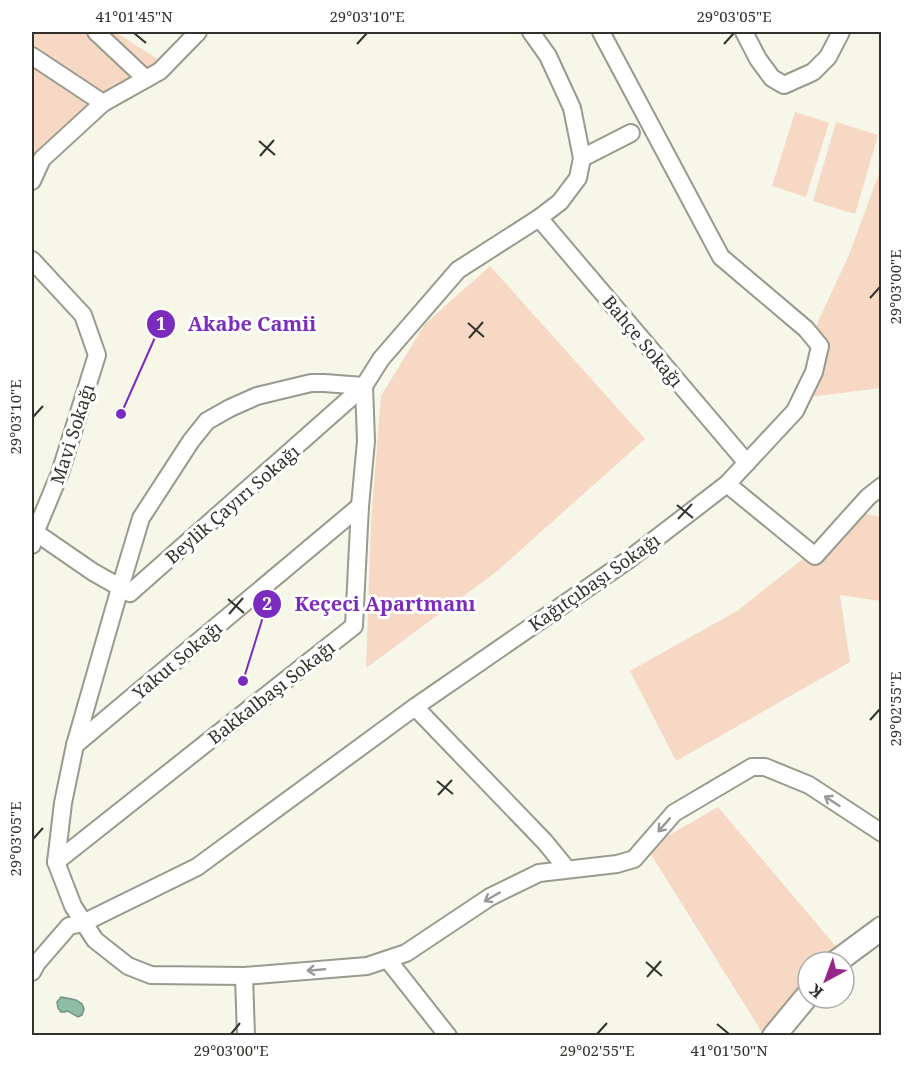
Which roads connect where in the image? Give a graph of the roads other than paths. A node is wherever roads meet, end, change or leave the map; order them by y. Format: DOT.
graph roads {
  1 [pos="96,32"];
  2 [pos="198,32"];
  3 [pos="531,32"];
  4 [pos="601,32"];
  5 [pos="744,32"];
  6 [pos="841,32"];
  7 [pos="32,56"];
  8 [pos="146,79"];
  9 [pos="103,103"];
  10 [pos="632,134"];
  11 [pos="37,157"];
  12 [pos="582,158"];
  13 [pos="32,181"];
  14 [pos="539,218"];
  15 [pos="32,260"];
  16 [pos="364,386"];
  17 [pos="747,463"];
  18 [pos="727,484"];
  19 [pos="882,486"];
  20 [pos="360,506"];
  21 [pos="33,536"];
  22 [pos="120,588"];
  23 [pos="415,707"];
  24 [pos="75,745"];
  25 [pos="882,833"];
  26 [pos="56,862"];
  27 [pos="567,869"];
  28 [pos="83,923"];
  29 [pos="882,928"];
  30 [pos="852,950"];
  31 [pos="388,960"];
  32 [pos="32,972"];
  33 [pos="244,976"];
  34 [pos="796,1009"];
  35 [pos="246,1035"];
  36 [pos="448,1035"];
  37 [pos="774,1035"];
  1 -- 8 [label="street"];
  2 -- 8 [label="street"];
  3 -- 12 [label="street"];
  4 -- 17 [label="street, Kağıtçıbaşı Sokağı"];
  5 -- 6 [label="street"];
  7 -- 9 [label="street"];
  8 -- 9 [label="street"];
  9 -- 11 [label="street"];
  10 -- 12 [label="street"];
  11 -- 13 [label="street"];
  12 -- 14 [label="street"];
  14 -- 16 [label="street"];
  14 -- 17 [label="street, Bahçe Sokağı"];
  15 -- 21 [label="street, Mavi Sokağı"];
  16 -- 20 [label="street, Bakkalbaşı Sokağı"];
  16 -- 22 [label="street, Beylik Çayırı Sokağı"];
  16 -- 22 [label="street"];
  17 -- 18 [label="street, Kağıtçıbaşı Sokağı"];
  18 -- 19 [label="street"];
  18 -- 23 [label="street, Kağıtçıbaşı Sokağı"];
  20 -- 24 [label="street, Yakut Sokağı"];
  20 -- 26 [label="street, Bakkalbaşı Sokağı"];
  21 -- 22 [label="street"];
  22 -- 24 [label="street"];
  23 -- 27 [label="street"];
  23 -- 28 [label="street, Kağıtçıbaşı Sokağı"];
  24 -- 26 [label="street"];
  25 -- 27 [label="street, one-way"];
  26 -- 28 [label="street"];
  27 -- 31 [label="street, one-way"];
  28 -- 32 [label="street, Kağıtçıbaşı Sokağı"];
  28 -- 33 [label="street"];
  29 -- 30 [label="main road"];
  31 -- 33 [label="street, one-way"];
  31 -- 36 [label="street"];
  33 -- 35 [label="street"];
  34 -- 37 [label="main road"];
}
